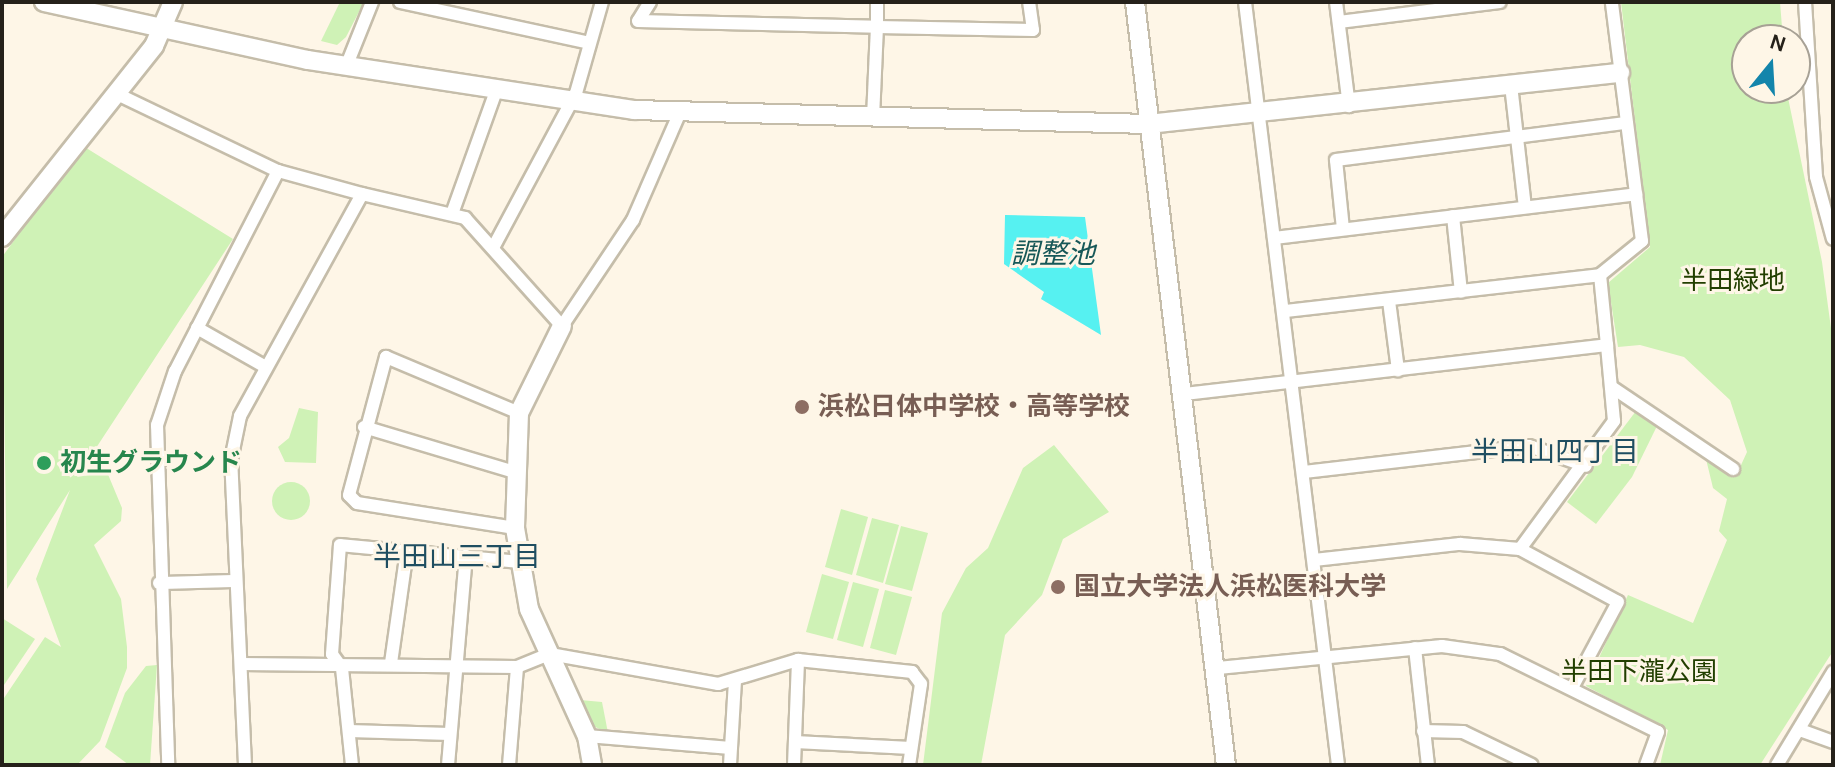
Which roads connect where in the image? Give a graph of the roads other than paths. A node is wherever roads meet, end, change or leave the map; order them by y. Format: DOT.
graph roads {
  1 [pos="44,2"];
  2 [pos="173,2"];
  3 [pos="372,2"];
  4 [pos="400,2"];
  5 [pos="602,2"];
  6 [pos="650,2"];
  7 [pos="877,2"];
  8 [pos="1029,2"];
  9 [pos="1135,2"];
  10 [pos="1245,2"];
  11 [pos="1336,2"];
  12 [pos="1500,2"];
  13 [pos="1612,2"];
  14 [pos="1805,2"];
  15 [pos="1339,22"];
  16 [pos="877,27"];
  17 [pos="164,28"];
  18 [pos="585,42"];
  19 [pos="348,62"];
  20 [pos="1620,73"];
  21 [pos="1511,85"];
  22 [pos="496,91"];
  23 [pos="115,93"];
  24 [pos="570,105"];
  25 [pos="1349,106"];
  26 [pos="680,112"];
  27 [pos="1259,116"];
  28 [pos="873,118"];
  29 [pos="1626,123"];
  30 [pos="1148,124"];
  31 [pos="1517,139"];
  32 [pos="278,171"];
  33 [pos="362,194"];
  34 [pos="1636,194"];
  35 [pos="1525,207"];
  36 [pos="453,211"];
  37 [pos="1453,216"];
  38 [pos="1343,229"];
  39 [pos="2,237"];
  40 [pos="1274,238"];
  41 [pos="1833,239"];
  42 [pos="494,246"];
  43 [pos="1600,275"];
  44 [pos="1461,292"];
  45 [pos="1389,301"];
  46 [pos="1285,311"];
  47 [pos="562,326"];
  48 [pos="197,328"];
  49 [pos="1607,345"];
  50 [pos="264,366"];
  51 [pos="1398,370"];
  52 [pos="1293,383"];
  53 [pos="1613,388"];
  54 [pos="1184,394"];
  55 [pos="519,413"];
  56 [pos="364,427"];
  57 [pos="1586,466"];
  58 [pos="1733,469"];
  59 [pos="515,472"];
  60 [pos="1304,472"];
  61 [pos="515,528"];
  62 [pos="1520,549"];
  63 [pos="407,550"];
  64 [pos="466,556"];
  65 [pos="1314,560"];
  66 [pos="519,562"];
  67 [pos="236,581"];
  68 [pos="159,583"];
  69 [pos="1415,648"];
  70 [pos="550,654"];
  71 [pos="1325,657"];
  72 [pos="798,660"];
  73 [pos="339,662"];
  74 [pos="391,663"];
  75 [pos="241,664"];
  76 [pos="454,666"];
  77 [pos="517,667"];
  78 [pos="1218,668"];
  79 [pos="1833,672"];
  80 [pos="735,680"];
  81 [pos="1573,686"];
  82 [pos="1800,730"];
  83 [pos="349,731"];
  84 [pos="1423,731"];
  85 [pos="450,734"];
  86 [pos="587,736"];
  87 [pos="795,742"];
  88 [pos="1833,742"];
  89 [pos="731,748"];
  90 [pos="911,748"];
  91 [pos="1516,761"];
  92 [pos="168,765"];
  93 [pos="245,765"];
  94 [pos="352,765"];
  95 [pos="448,765"];
  96 [pos="509,765"];
  97 [pos="592,765"];
  98 [pos="730,765"];
  99 [pos="794,765"];
  100 [pos="909,765"];
  101 [pos="1226,765"];
  102 [pos="1338,765"];
  103 [pos="1428,765"];
  104 [pos="1532,765"];
  105 [pos="1646,765"];
  106 [pos="1777,765"];
  1 -- 17 [label="street"];
  2 -- 17 [label="street"];
  3 -- 19 [label="street"];
  4 -- 18 [label="street"];
  5 -- 18 [label="street"];
  6 -- 16 [label="street"];
  7 -- 16 [label="street"];
  8 -- 16 [label="street"];
  9 -- 30 [label="street"];
  10 -- 27 [label="street"];
  11 -- 15 [label="street"];
  12 -- 15 [label="street"];
  13 -- 20 [label="street"];
  14 -- 41 [label="street"];
  15 -- 25 [label="street"];
  16 -- 28 [label="street"];
  17 -- 19 [label="street"];
  17 -- 23 [label="street"];
  18 -- 24 [label="street"];
  19 -- 22 [label="street"];
  20 -- 21 [label="street"];
  20 -- 29 [label="street"];
  21 -- 25 [label="street"];
  21 -- 31 [label="street"];
  22 -- 24 [label="street"];
  22 -- 36 [label="street"];
  23 -- 32 [label="street"];
  23 -- 39 [label="street"];
  24 -- 26 [label="street"];
  24 -- 42 [label="street"];
  25 -- 27 [label="street"];
  26 -- 28 [label="street"];
  26 -- 47 [label="street"];
  27 -- 30 [label="street"];
  27 -- 40 [label="street"];
  28 -- 30 [label="street"];
  29 -- 31 [label="street"];
  29 -- 34 [label="street"];
  30 -- 54 [label="street"];
  31 -- 35 [label="street"];
  31 -- 38 [label="street"];
  32 -- 33 [label="street"];
  32 -- 48 [label="street"];
  33 -- 36 [label="street"];
  33 -- 50 [label="street"];
  34 -- 35 [label="street"];
  34 -- 43 [label="street"];
  35 -- 37 [label="street"];
  36 -- 42 [label="street"];
  37 -- 38 [label="street"];
  37 -- 44 [label="street"];
  38 -- 40 [label="street"];
  40 -- 46 [label="street"];
  42 -- 47 [label="street"];
  43 -- 44 [label="street"];
  43 -- 49 [label="street"];
  44 -- 45 [label="street"];
  45 -- 46 [label="street"];
  45 -- 51 [label="street"];
  46 -- 52 [label="street"];
  47 -- 55 [label="street"];
  48 -- 50 [label="street"];
  48 -- 68 [label="street"];
  49 -- 51 [label="street"];
  49 -- 53 [label="street"];
  50 -- 67 [label="street"];
  51 -- 52 [label="street"];
  52 -- 54 [label="street"];
  52 -- 60 [label="street"];
  53 -- 57 [label="street"];
  53 -- 58 [label="street"];
  54 -- 78 [label="street"];
  55 -- 56 [label="street"];
  55 -- 59 [label="street"];
  56 -- 59 [label="street"];
  56 -- 61 [label="street"];
  57 -- 60 [label="street"];
  57 -- 62 [label="street"];
  59 -- 61 [label="street"];
  60 -- 65 [label="street"];
  61 -- 66 [label="street"];
  62 -- 65 [label="street"];
  62 -- 81 [label="street"];
  63 -- 64 [label="street"];
  63 -- 73 [label="street"];
  63 -- 74 [label="street"];
  64 -- 66 [label="street"];
  64 -- 76 [label="street"];
  65 -- 71 [label="street"];
  66 -- 70 [label="street"];
  67 -- 68 [label="street"];
  67 -- 75 [label="street"];
  68 -- 92 [label="street"];
  69 -- 71 [label="street"];
  69 -- 81 [label="street"];
  69 -- 84 [label="street"];
  70 -- 77 [label="street"];
  70 -- 80 [label="street"];
  70 -- 86 [label="street"];
  71 -- 78 [label="street"];
  71 -- 102 [label="street"];
  72 -- 80 [label="street"];
  72 -- 87 [label="street"];
  72 -- 90 [label="street"];
  73 -- 74 [label="street"];
  73 -- 75 [label="street"];
  73 -- 83 [label="street"];
  74 -- 76 [label="street"];
  75 -- 93 [label="street"];
  76 -- 77 [label="street"];
  76 -- 85 [label="street"];
  77 -- 96 [label="street"];
  78 -- 101 [label="street"];
  79 -- 82 [label="street"];
  80 -- 89 [label="street"];
  81 -- 105 [label="street"];
  82 -- 88 [label="street"];
  82 -- 106 [label="street"];
  83 -- 85 [label="street"];
  83 -- 94 [label="street"];
  84 -- 91 [label="street"];
  84 -- 103 [label="street"];
  85 -- 95 [label="street"];
  86 -- 89 [label="street"];
  86 -- 97 [label="street"];
  87 -- 90 [label="street"];
  87 -- 99 [label="street"];
  89 -- 98 [label="street"];
  90 -- 100 [label="street"];
  91 -- 104 [label="street"];
}
